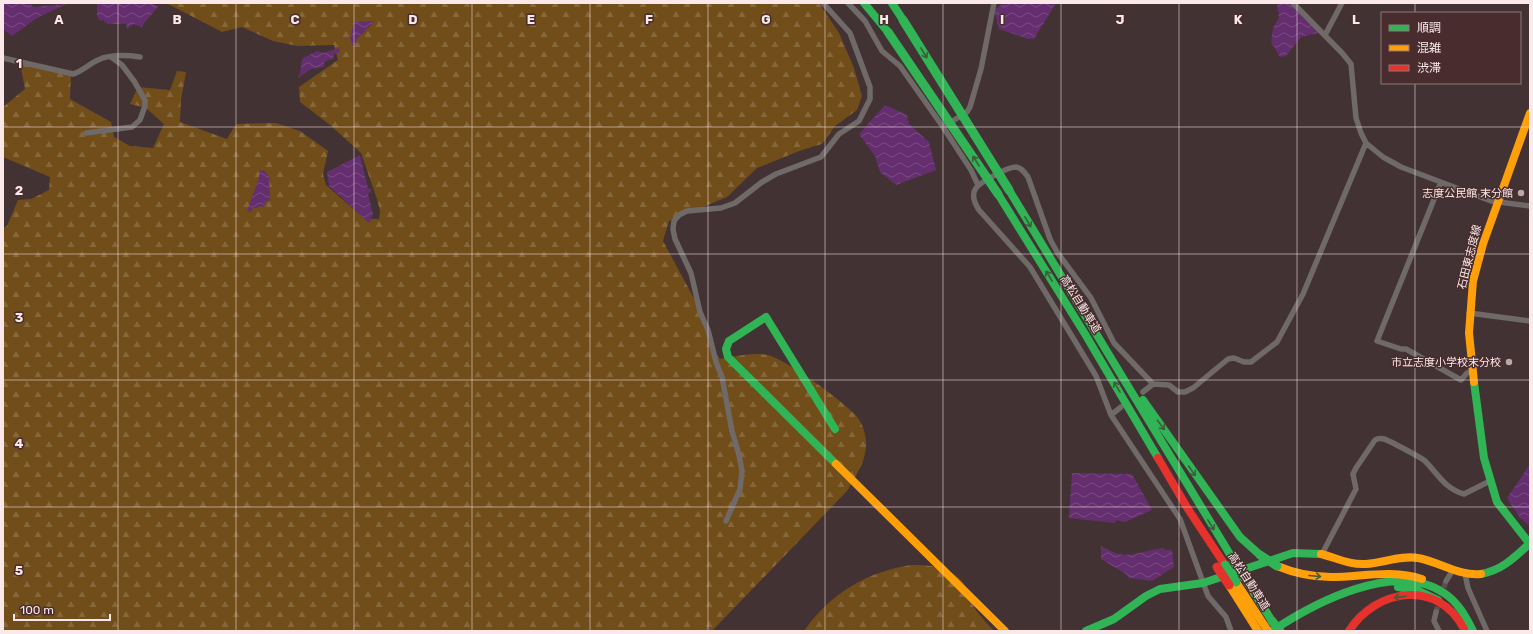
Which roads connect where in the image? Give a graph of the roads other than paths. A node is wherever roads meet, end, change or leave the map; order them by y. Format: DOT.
graph roads {
  1 [pos="823,3"];
  2 [pos="848,3"];
  3 [pos="864,3"];
  4 [pos="892,3"];
  5 [pos="994,3"];
  6 [pos="1293,3"];
  7 [pos="1342,3"];
  8 [pos="1325,35"];
  9 [pos="111,57"];
  10 [pos="140,57"];
  11 [pos="3,58"];
  12 [pos="1530,113"];
  13 [pos="943,128"];
  14 [pos="86,133"];
  15 [pos="1366,143"];
  16 [pos="1441,182"];
  17 [pos="978,184"];
  18 [pos="1498,202"];
  19 [pos="1530,206"];
  20 [pos="1470,313"];
  21 [pos="1530,321"];
  22 [pos="1472,371"];
  23 [pos="1153,384"];
  24 [pos="1144,392"];
  25 [pos="1121,407"];
  26 [pos="1111,415"];
  27 [pos="1144,416"];
  28 [pos="835,429"];
  29 [pos="1490,481"];
  30 [pos="726,521"];
  31 [pos="1530,544"];
  32 [pos="1322,554"];
  33 [pos="1453,570"];
  34 [pos="1465,574"];
  35 [pos="1446,581"];
  36 [pos="1203,583"];
  37 [pos="1439,589"];
  38 [pos="1438,600"];
  39 [pos="1436,612"];
  40 [pos="1263,629"];
  41 [pos="1005,631"];
  42 [pos="1086,631"];
  43 [pos="1231,631"];
  44 [pos="1272,631"];
  45 [pos="1280,631"];
  46 [pos="1283,631"];
  47 [pos="1349,631"];
  48 [pos="1439,631"];
  49 [pos="1465,631"];
  50 [pos="1473,631"];
  51 [pos="1487,631"];
  1 -- 30 [label="street"];
  2 -- 13 [label="street"];
  27 -- 3 [label="main road, 高松自動車道, one-way, bridge"];
  4 -- 27 [label="main road, 高松自動車道, one-way, bridge"];
  5 -- 13 [label="street"];
  6 -- 8 [label="street"];
  7 -- 8 [label="street"];
  8 -- 15 [label="street"];
  9 -- 10 [label="street"];
  9 -- 11 [label="street"];
  9 -- 14 [label="street"];
  12 -- 18 [label="main road, 石田東志度線"];
  13 -- 17 [label="street"];
  15 -- 16 [label="street"];
  15 -- 23 [label="street"];
  16 -- 18 [label="street"];
  16 -- 22 [label="street"];
  17 -- 23 [label="street"];
  17 -- 26 [label="street"];
  18 -- 19 [label="street"];
  18 -- 20 [label="main road, 石田東志度線"];
  20 -- 21 [label="street"];
  20 -- 22 [label="main road, 石田東志度線"];
  22 -- 29 [label="main road, 石田東志度線"];
  23 -- 24 [label="street"];
  25 -- 26 [label="street"];
  26 -- 36 [label="street"];
  27 -- 37 [label="main road, one-way, bridge"];
  27 -- 40 [label="main road, 高松自動車道, bridge"];
  27 -- 45 [label="main road, 高松自動車道, one-way, bridge"];
  28 -- 41 [label="main road"];
  29 -- 31 [label="main road, 石田東志度線"];
  29 -- 32 [label="street"];
  31 -- 34 [label="main road"];
  32 -- 33 [label="main road"];
  32 -- 36 [label="main road"];
  33 -- 34 [label="main road"];
  33 -- 35 [label="street"];
  34 -- 51 [label="street"];
  36 -- 42 [label="main road"];
  36 -- 43 [label="street"];
  37 -- 44 [label="main road"];
  37 -- 50 [label="main road"];
  38 -- 46 [label="main road"];
  38 -- 47 [label="main road, one-way"];
  38 -- 49 [label="main road"];
  39 -- 48 [label="street"];
}
